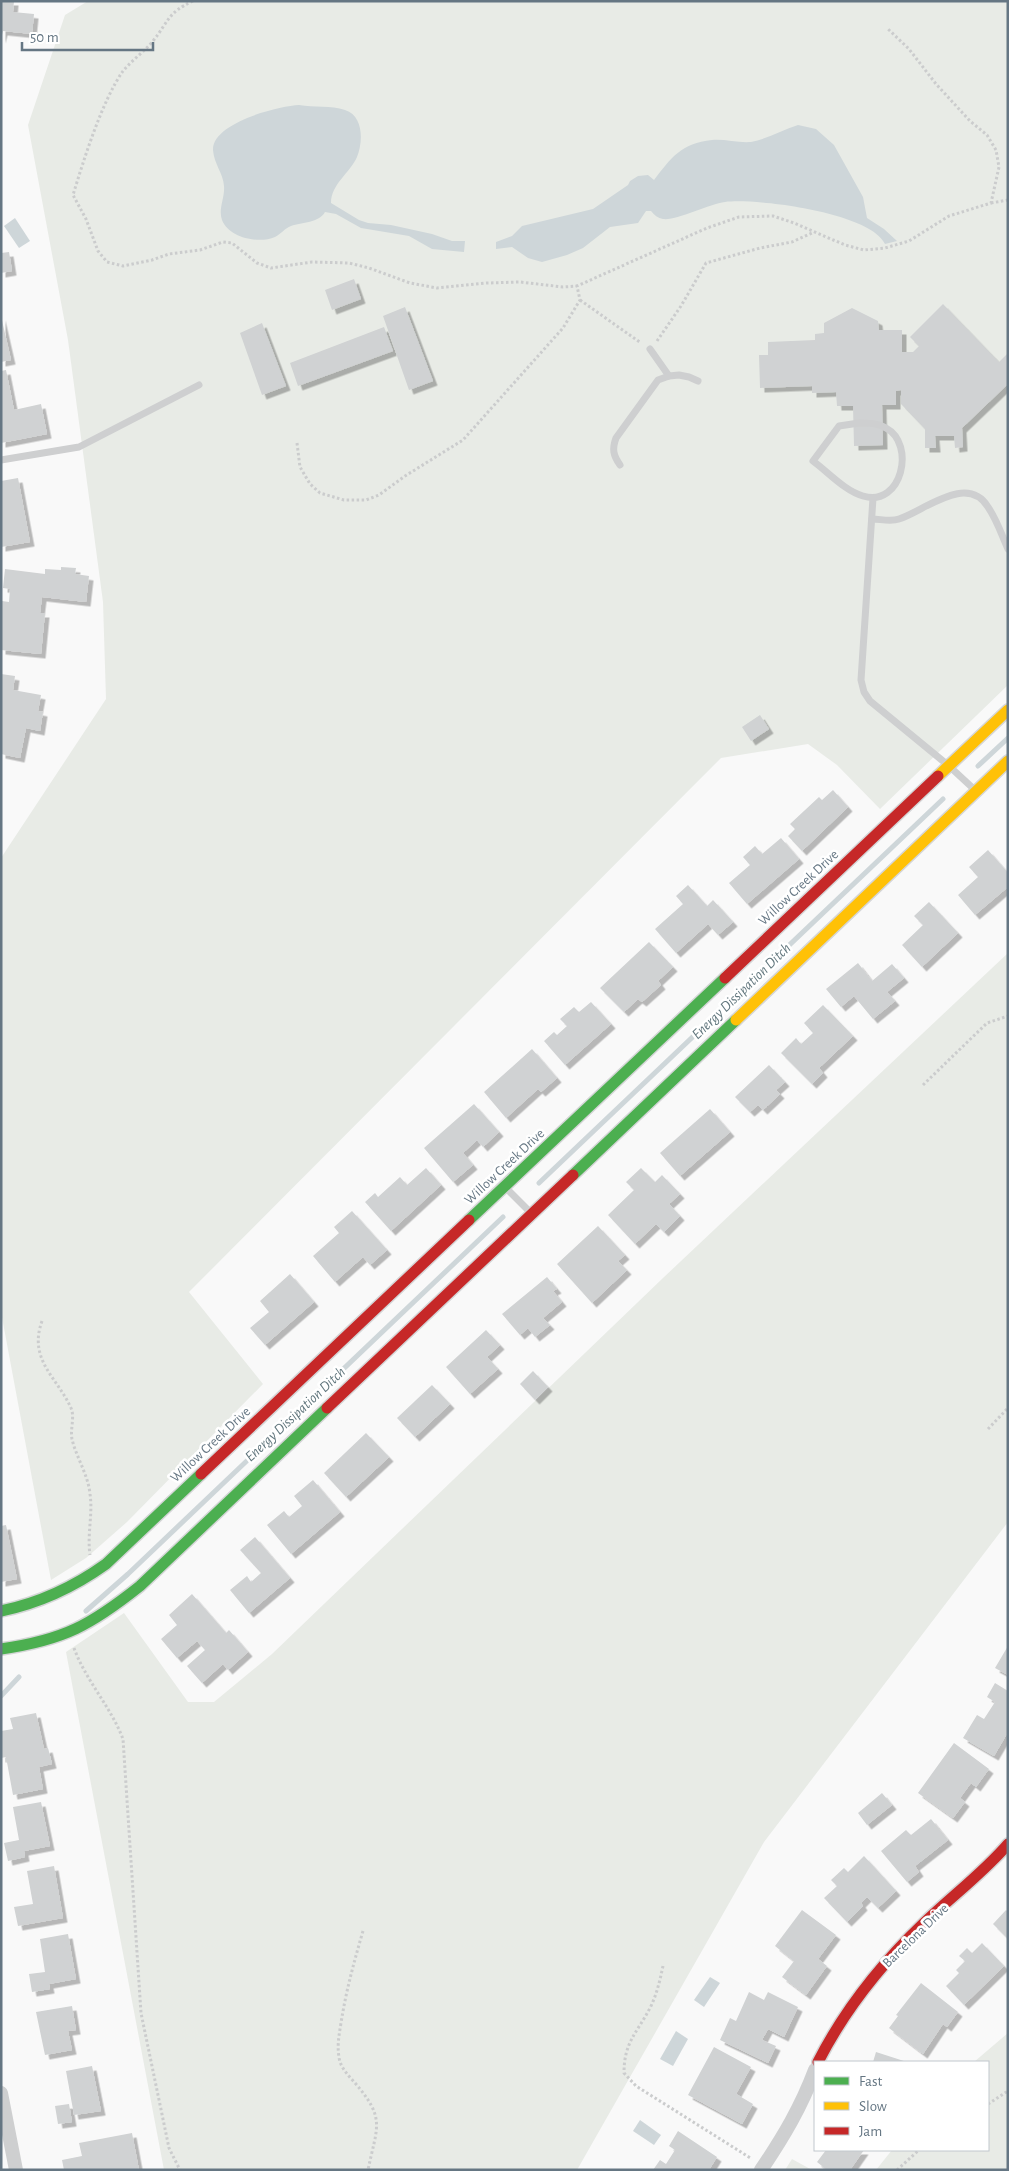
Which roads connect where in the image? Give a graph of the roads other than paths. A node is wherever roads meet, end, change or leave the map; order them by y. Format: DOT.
graph roads {
  1 [pos="650,349"];
  2 [pos="668,376"];
  3 [pos="698,381"];
  4 [pos="199,386"];
  5 [pos="1,460"];
  6 [pos="620,465"];
  7 [pos="873,498"];
  8 [pos="872,519"];
  9 [pos="1008,549"];
  10 [pos="1008,710"];
  11 [pos="1008,761"];
  12 [pos="949,766"];
  13 [pos="976,791"];
  14 [pos="504,1186"];
  15 [pos="531,1214"];
  16 [pos="1,1611"];
  17 [pos="1,1650"];
  18 [pos="1008,1844"];
  19 [pos="818,2061"];
  20 [pos="814,2072"];
  21 [pos="1,2093"];
  22 [pos="758,2165"];
  23 [pos="16,2170"];
  1 -- 2 [label="lane"];
  2 -- 3 [label="lane"];
  2 -- 6 [label="lane"];
  4 -- 5 [label="lane"];
  7 -- 7 [label="lane"];
  7 -- 8 [label="lane"];
  8 -- 9 [label="lane"];
  8 -- 12 [label="lane"];
  10 -- 12 [label="street, Willow Creek Drive"];
  11 -- 13 [label="street"];
  12 -- 13 [label="lane"];
  12 -- 14 [label="street, Willow Creek Drive"];
  13 -- 15 [label="street"];
  14 -- 15 [label="lane"];
  14 -- 16 [label="street, Willow Creek Drive"];
  15 -- 17 [label="street"];
  18 -- 19 [label="street, Barcelona Drive"];
  20 -- 22 [label="street"];
  21 -- 23 [label="street"];
}
